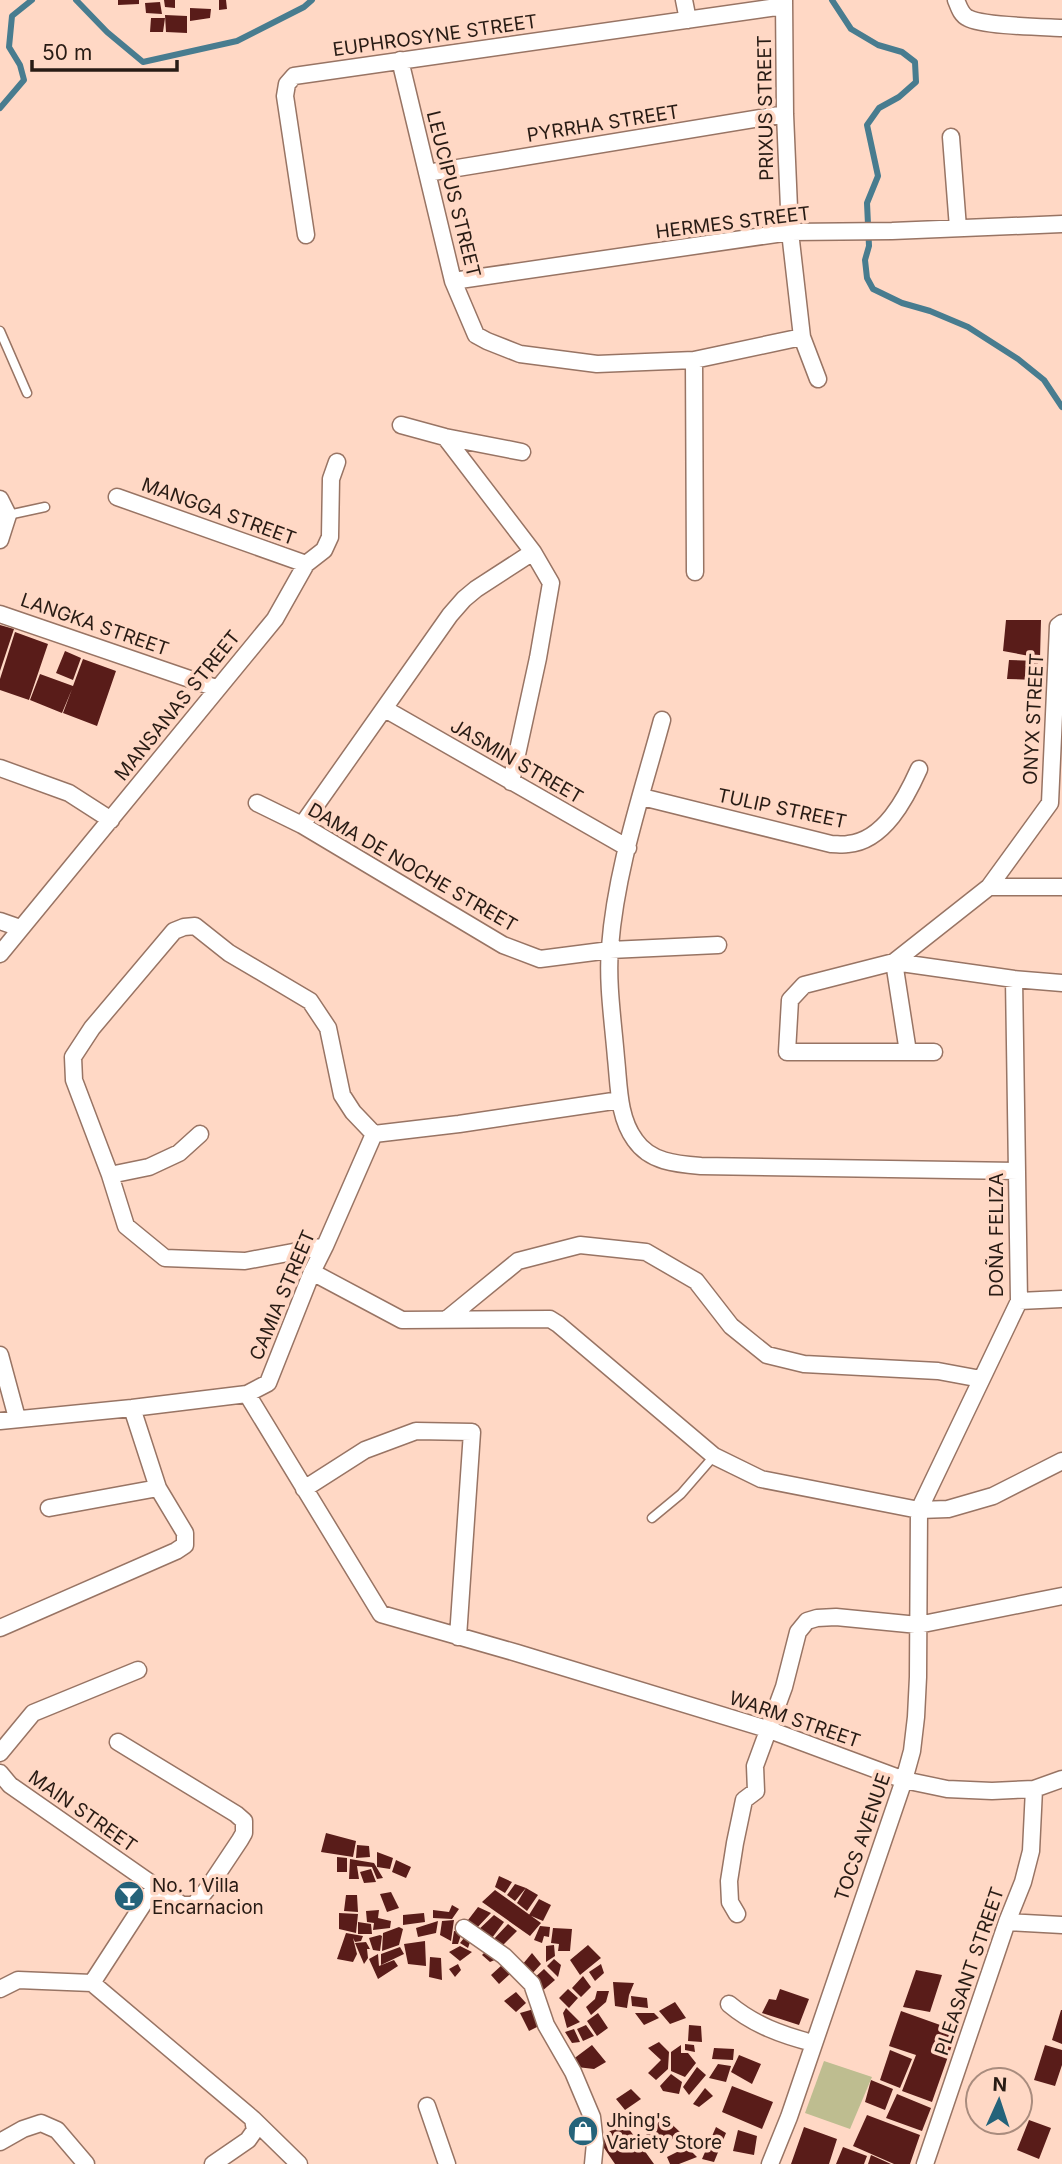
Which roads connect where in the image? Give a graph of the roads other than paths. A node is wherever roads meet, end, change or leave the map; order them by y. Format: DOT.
graph roads {
  1 [pos="684,0"];
  2 [pos="956,0"];
  3 [pos="784,3"];
  4 [pos="688,20"];
  5 [pos="1062,28"];
  6 [pos="400,60"];
  7 [pos="785,114"];
  8 [pos="951,137"];
  9 [pos="427,173"];
  10 [pos="1062,224"];
  11 [pos="958,228"];
  12 [pos="790,232"];
  13 [pos="306,235"];
  14 [pos="453,281"];
  15 [pos="0,331"];
  16 [pos="802,337"];
  17 [pos="694,360"];
  18 [pos="818,379"];
  19 [pos="27,393"];
  20 [pos="401,425"];
  21 [pos="445,438"];
  22 [pos="522,452"];
  23 [pos="337,462"];
  24 [pos="117,497"];
  25 [pos="0,499"];
  26 [pos="45,507"];
  27 [pos="8,515"];
  28 [pos="0,540"];
  29 [pos="533,552"];
  30 [pos="306,564"];
  31 [pos="695,572"];
  32 [pos="0,614"];
  33 [pos="1062,623"];
  34 [pos="216,688"];
  35 [pos="385,709"];
  36 [pos="662,720"];
  37 [pos="0,768"];
  38 [pos="919,769"];
  39 [pos="511,782"];
  40 [pos="642,797"];
  41 [pos="257,803"];
  42 [pos="111,820"];
  43 [pos="302,825"];
  44 [pos="628,848"];
  45 [pos="989,887"];
  46 [pos="1062,887"];
  47 [pos="0,921"];
  48 [pos="20,928"];
  49 [pos="718,945"];
  50 [pos="610,950"];
  51 [pos="0,954"];
  52 [pos="894,962"];
  53 [pos="1014,979"];
  54 [pos="1062,983"];
  55 [pos="908,1052"];
  56 [pos="934,1052"];
  57 [pos="620,1100"];
  58 [pos="200,1134"];
  59 [pos="374,1134"];
  60 [pos="1017,1171"];
  61 [pos="110,1175"];
  62 [pos="326,1246"];
  63 [pos="312,1272"];
  64 [pos="1062,1299"];
  65 [pos="1019,1301"];
  66 [pos="447,1319"];
  67 [pos="1,1358"];
  68 [pos="981,1379"];
  69 [pos="247,1394"];
  70 [pos="131,1408"];
  71 [pos="17,1418"];
  72 [pos="0,1420"];
  73 [pos="714,1456"];
  74 [pos="1062,1461"];
  75 [pos="158,1488"];
  76 [pos="304,1489"];
  77 [pos="49,1508"];
  78 [pos="919,1510"];
  79 [pos="652,1518"];
  80 [pos="1062,1597"];
  81 [pos="918,1625"];
  82 [pos="0,1628"];
  83 [pos="458,1637"];
  84 [pos="138,1670"];
  85 [pos="767,1729"];
  86 [pos="118,1742"];
  87 [pos="0,1753"];
  88 [pos="0,1773"];
  89 [pos="1062,1779"];
  90 [pos="904,1780"];
  91 [pos="1034,1789"];
  92 [pos="155,1886"];
  93 [pos="737,1914"];
  94 [pos="1007,1922"];
  95 [pos="1062,1925"];
  96 [pos="464,1928"];
  97 [pos="92,1983"];
  98 [pos="0,1989"];
  99 [pos="729,2004"];
  100 [pos="813,2043"];
  101 [pos="427,2106"];
  102 [pos="254,2124"];
  103 [pos="0,2142"];
  104 [pos="86,2164"];
  105 [pos="214,2164"];
  106 [pos="299,2164"];
  107 [pos="447,2164"];
  108 [pos="593,2164"];
  109 [pos="770,2164"];
  110 [pos="925,2164"];
  1 -- 4 [label="street"];
  2 -- 5 [label="street"];
  3 -- 4 [label="street, EUPHROSYNE STREET"];
  3 -- 7 [label="street, PRIXUS STREET"];
  4 -- 6 [label="street, EUPHROSYNE STREET"];
  6 -- 9 [label="street, LEUCIPUS STREET"];
  6 -- 13 [label="street, EUPHROSYNE STREET"];
  7 -- 9 [label="street, PYRRHA STREET"];
  7 -- 12 [label="street, PRIXUS STREET"];
  8 -- 11 [label="street"];
  9 -- 14 [label="street, LEUCIPUS STREET"];
  10 -- 11 [label="street, HERMES STREET"];
  11 -- 12 [label="street, HERMES STREET"];
  12 -- 14 [label="street, HERMES STREET"];
  12 -- 16 [label="street, PRIXUS STREET"];
  14 -- 17 [label="street, LEUCIPUS STREET"];
  15 -- 19 [label="lane"];
  16 -- 17 [label="street"];
  16 -- 18 [label="street, PRIXUS STREET"];
  17 -- 31 [label="street"];
  20 -- 21 [label="street"];
  21 -- 22 [label="street"];
  21 -- 29 [label="street"];
  23 -- 30 [label="street, MANSANAS STREET"];
  24 -- 30 [label="street, MANGGA STREET"];
  25 -- 27 [label="street"];
  26 -- 27 [label="lane"];
  27 -- 28 [label="street"];
  29 -- 35 [label="street"];
  29 -- 39 [label="street"];
  30 -- 34 [label="street, MANSANAS STREET"];
  32 -- 34 [label="street, LANGKA STREET"];
  33 -- 45 [label="street, ONYX STREET"];
  34 -- 42 [label="street, MANSANAS STREET"];
  35 -- 39 [label="street, JASMIN STREET"];
  35 -- 43 [label="street"];
  36 -- 40 [label="street"];
  37 -- 42 [label="street"];
  38 -- 40 [label="street, TULIP STREET"];
  39 -- 44 [label="street, JASMIN STREET"];
  40 -- 44 [label="street"];
  41 -- 43 [label="street, DAMA DE NOCHE STREET"];
  42 -- 48 [label="street, MANSANAS STREET"];
  43 -- 50 [label="street, DAMA DE NOCHE STREET"];
  44 -- 50 [label="street"];
  45 -- 46 [label="street"];
  45 -- 52 [label="street, ONYX STREET"];
  47 -- 48 [label="street"];
  48 -- 51 [label="street, MANSANAS STREET"];
  49 -- 50 [label="street, DAMA DE NOCHE STREET"];
  50 -- 57 [label="street"];
  52 -- 53 [label="street"];
  52 -- 55 [label="street"];
  52 -- 55 [label="street"];
  53 -- 54 [label="street"];
  53 -- 60 [label="street, DOÑA FELIZA"];
  55 -- 56 [label="street"];
  57 -- 59 [label="street"];
  57 -- 60 [label="street"];
  58 -- 61 [label="street"];
  59 -- 61 [label="street"];
  59 -- 62 [label="street, CAMIA STREET"];
  60 -- 65 [label="street, DOÑA FELIZA"];
  61 -- 62 [label="street"];
  62 -- 63 [label="street, CAMIA STREET"];
  63 -- 66 [label="street"];
  63 -- 69 [label="street, CAMIA STREET"];
  64 -- 65 [label="street"];
  65 -- 68 [label="street, DOÑA FELIZA"];
  66 -- 68 [label="street"];
  66 -- 73 [label="street"];
  67 -- 71 [label="street"];
  68 -- 78 [label="street, DOÑA FELIZA"];
  69 -- 70 [label="street"];
  69 -- 76 [label="street, WARM STREET"];
  70 -- 71 [label="street"];
  70 -- 75 [label="street"];
  71 -- 72 [label="street"];
  73 -- 78 [label="street"];
  73 -- 79 [label="lane"];
  74 -- 78 [label="street"];
  75 -- 77 [label="street"];
  75 -- 82 [label="street"];
  76 -- 83 [label="street, WARM STREET"];
  76 -- 83 [label="street"];
  78 -- 81 [label="street, TOCS AVENUE"];
  80 -- 81 [label="street"];
  81 -- 85 [label="street"];
  81 -- 90 [label="street, TOCS AVENUE"];
  83 -- 85 [label="street, WARM STREET"];
  84 -- 87 [label="street"];
  85 -- 90 [label="street, WARM STREET"];
  85 -- 93 [label="street"];
  86 -- 92 [label="street, MAIN STREET"];
  88 -- 92 [label="street, MAIN STREET"];
  89 -- 91 [label="street, WARM STREET"];
  90 -- 91 [label="street, WARM STREET"];
  90 -- 100 [label="street, TOCS AVENUE"];
  91 -- 94 [label="street, PLEASANT STREET"];
  92 -- 97 [label="street"];
  94 -- 95 [label="street"];
  94 -- 110 [label="street, PLEASANT STREET"];
  96 -- 108 [label="street"];
  97 -- 98 [label="street"];
  97 -- 102 [label="street"];
  99 -- 100 [label="street"];
  100 -- 109 [label="street, TOCS AVENUE"];
  101 -- 107 [label="street"];
  102 -- 105 [label="street"];
  102 -- 106 [label="street"];
  103 -- 104 [label="street"];
}
